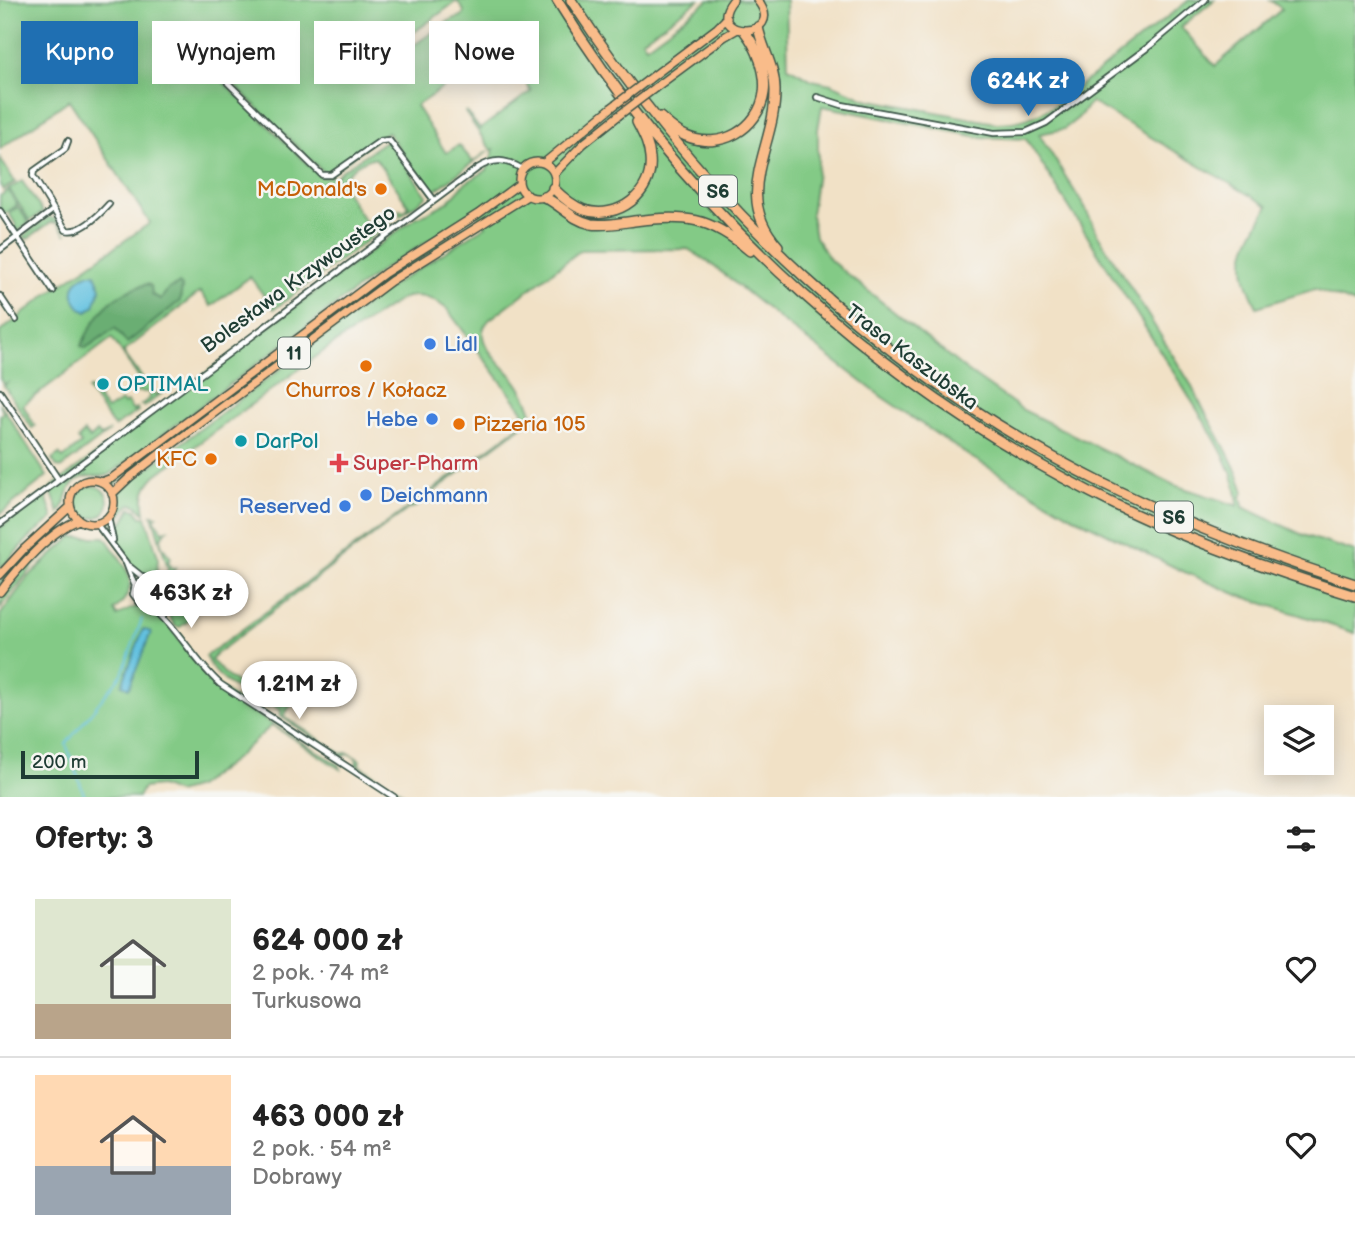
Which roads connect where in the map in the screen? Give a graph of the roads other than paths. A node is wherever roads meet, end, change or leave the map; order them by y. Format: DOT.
graph roads {
  1 [pos="557,0"];
  2 [pos="571,0"];
  3 [pos="733,0"];
  4 [pos="757,0"];
  5 [pos="1205,0"];
  6 [pos="727,18"];
  7 [pos="758,27"];
  8 [pos="741,31"];
  9 [pos="229,84"];
  10 [pos="623,97"];
  11 [pos="817,97"];
  12 [pos="642,100"];
  13 [pos="68,141"];
  14 [pos="544,163"];
  15 [pos="522,169"];
  16 [pos="554,174"];
  17 [pos="519,184"];
  18 [pos="553,188"];
  19 [pos="527,196"];
  20 [pos="544,197"];
  21 [pos="434,200"];
  22 [pos="109,204"];
  23 [pos="53,210"];
  24 [pos="0,211"];
  25 [pos="18,237"];
  26 [pos="0,250"];
  27 [pos="775,268"];
  28 [pos="801,275"];
  29 [pos="53,291"];
  30 [pos="0,296"];
  31 [pos="16,320"];
  32 [pos="0,392"];
  33 [pos="58,479"];
  34 [pos="101,482"];
  35 [pos="112,494"];
  36 [pos="70,507"];
  37 [pos="108,517"];
  38 [pos="79,520"];
  39 [pos="96,523"];
  40 [pos="0,524"];
  41 [pos="114,544"];
  42 [pos="126,563"];
  43 [pos="0,575"];
  44 [pos="145,578"];
  45 [pos="1355,584"];
  46 [pos="135,585"];
  47 [pos="0,592"];
  48 [pos="1355,596"];
  49 [pos="157,597"];
  50 [pos="149,604"];
  51 [pos="167,620"];
  52 [pos="394,797"];
  1 -- 10 [label="highway, Trasa Kaszubska / S6"];
  2 -- 12 [label="highway, Trasa Kaszubska / S6"];
  3 -- 6 [label="main road"];
  4 -- 7 [label="main road"];
  5 -- 11 [label="street"];
  6 -- 8 [label="main road"];
  6 -- 14 [label="main road, bridge"];
  7 -- 8 [label="main road"];
  7 -- 28 [label="highway"];
  8 -- 12 [label="highway"];
  8 -- 16 [label="main road, bridge"];
  9 -- 21 [label="street"];
  10 -- 18 [label="highway"];
  10 -- 27 [label="highway, Trasa Kaszubska / S6"];
  12 -- 28 [label="highway, Trasa Kaszubska / S6"];
  13 -- 23 [label="street"];
  14 -- 15 [label="main road"];
  14 -- 16 [label="main road"];
  15 -- 17 [label="main road"];
  15 -- 21 [label="street, Bolesława Krzywoustego"];
  16 -- 18 [label="main road"];
  17 -- 19 [label="main road"];
  17 -- 34 [label="main road, 11"];
  18 -- 20 [label="main road"];
  19 -- 20 [label="main road"];
  19 -- 35 [label="main road, 11"];
  20 -- 27 [label="highway"];
  21 -- 33 [label="street, Bolesława Krzywoustego"];
  22 -- 23 [label="street"];
  23 -- 25 [label="street"];
  24 -- 25 [label="street"];
  25 -- 26 [label="street"];
  25 -- 29 [label="street"];
  27 -- 48 [label="highway, Trasa Kaszubska / S6"];
  28 -- 45 [label="highway, Trasa Kaszubska / S6"];
  30 -- 31 [label="street"];
  32 -- 33 [label="street"];
  33 -- 40 [label="street, Bolesława Krzywoustego"];
  34 -- 35 [label="main road"];
  34 -- 36 [label="main road, 11"];
  35 -- 37 [label="main road"];
  36 -- 38 [label="main road"];
  36 -- 43 [label="main road, 11"];
  37 -- 39 [label="main road"];
  37 -- 41 [label="street"];
  38 -- 39 [label="main road"];
  38 -- 47 [label="main road"];
  39 -- 41 [label="street"];
  41 -- 42 [label="street"];
  42 -- 44 [label="street"];
  42 -- 46 [label="street"];
  44 -- 46 [label="street"];
  44 -- 49 [label="street"];
  46 -- 50 [label="street"];
  49 -- 50 [label="street"];
  49 -- 51 [label="street"];
  50 -- 51 [label="street"];
  51 -- 52 [label="street"];
}
